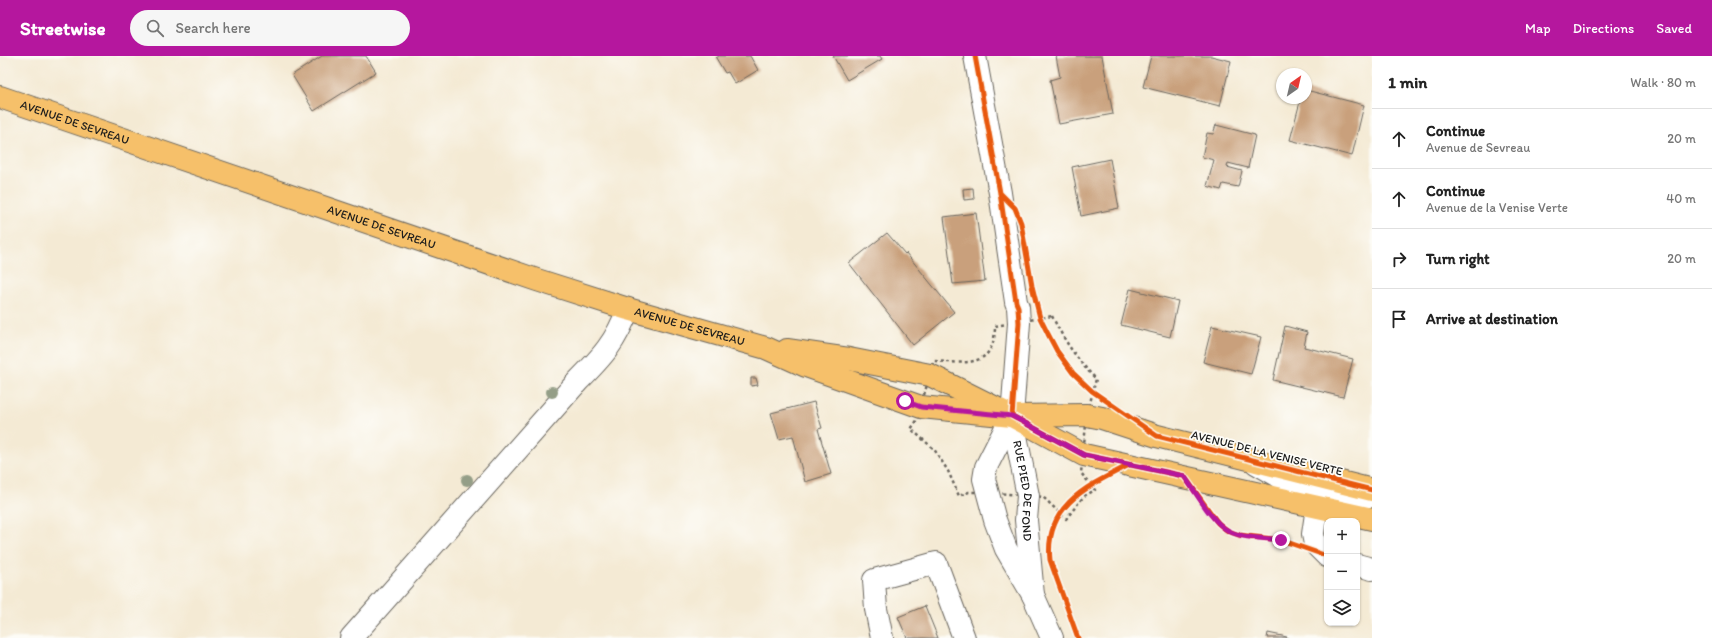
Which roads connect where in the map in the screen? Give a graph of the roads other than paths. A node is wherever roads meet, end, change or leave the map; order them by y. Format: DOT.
graph roads {
  1 [pos="975,56"];
  2 [pos="0,97"];
  3 [pos="628,309"];
  4 [pos="766,348"];
  5 [pos="1012,416"];
  6 [pos="1250,459"];
  7 [pos="1372,490"];
  8 [pos="1372,496"];
  9 [pos="1317,506"];
  10 [pos="1372,519"];
  11 [pos="1325,554"];
  12 [pos="1360,566"];
  13 [pos="1372,569"];
  14 [pos="1033,595"];
  15 [pos="1044,636"];
  16 [pos="351,638"];
  17 [pos="882,638"];
  18 [pos="964,638"];
  1 -- 5 [label="street"];
  2 -- 3 [label="main road, AVENUE DE SEVREAU"];
  3 -- 4 [label="main road, AVENUE DE SEVREAU"];
  3 -- 16 [label="street"];
  4 -- 5 [label="main road, AVENUE DE SEVREAU"];
  4 -- 5 [label="main road, AVENUE DE SEVREAU"];
  5 -- 6 [label="main road, AVENUE DE LA VENISE VERTE"];
  5 -- 9 [label="main road"];
  5 -- 14 [label="street, RUE PIED DE FOND"];
  5 -- 14 [label="street, RUE PIED DE FOND"];
  6 -- 7 [label="main road, AVENUE DE LA VENISE VERTE"];
  6 -- 9 [label="street"];
  8 -- 9 [label="street"];
  9 -- 10 [label="main road"];
  9 -- 11 [label="street"];
  12 -- 13 [label="street"];
  14 -- 15 [label="street, RUE PIED DE FOND"];
  17 -- 18 [label="street"];
}
